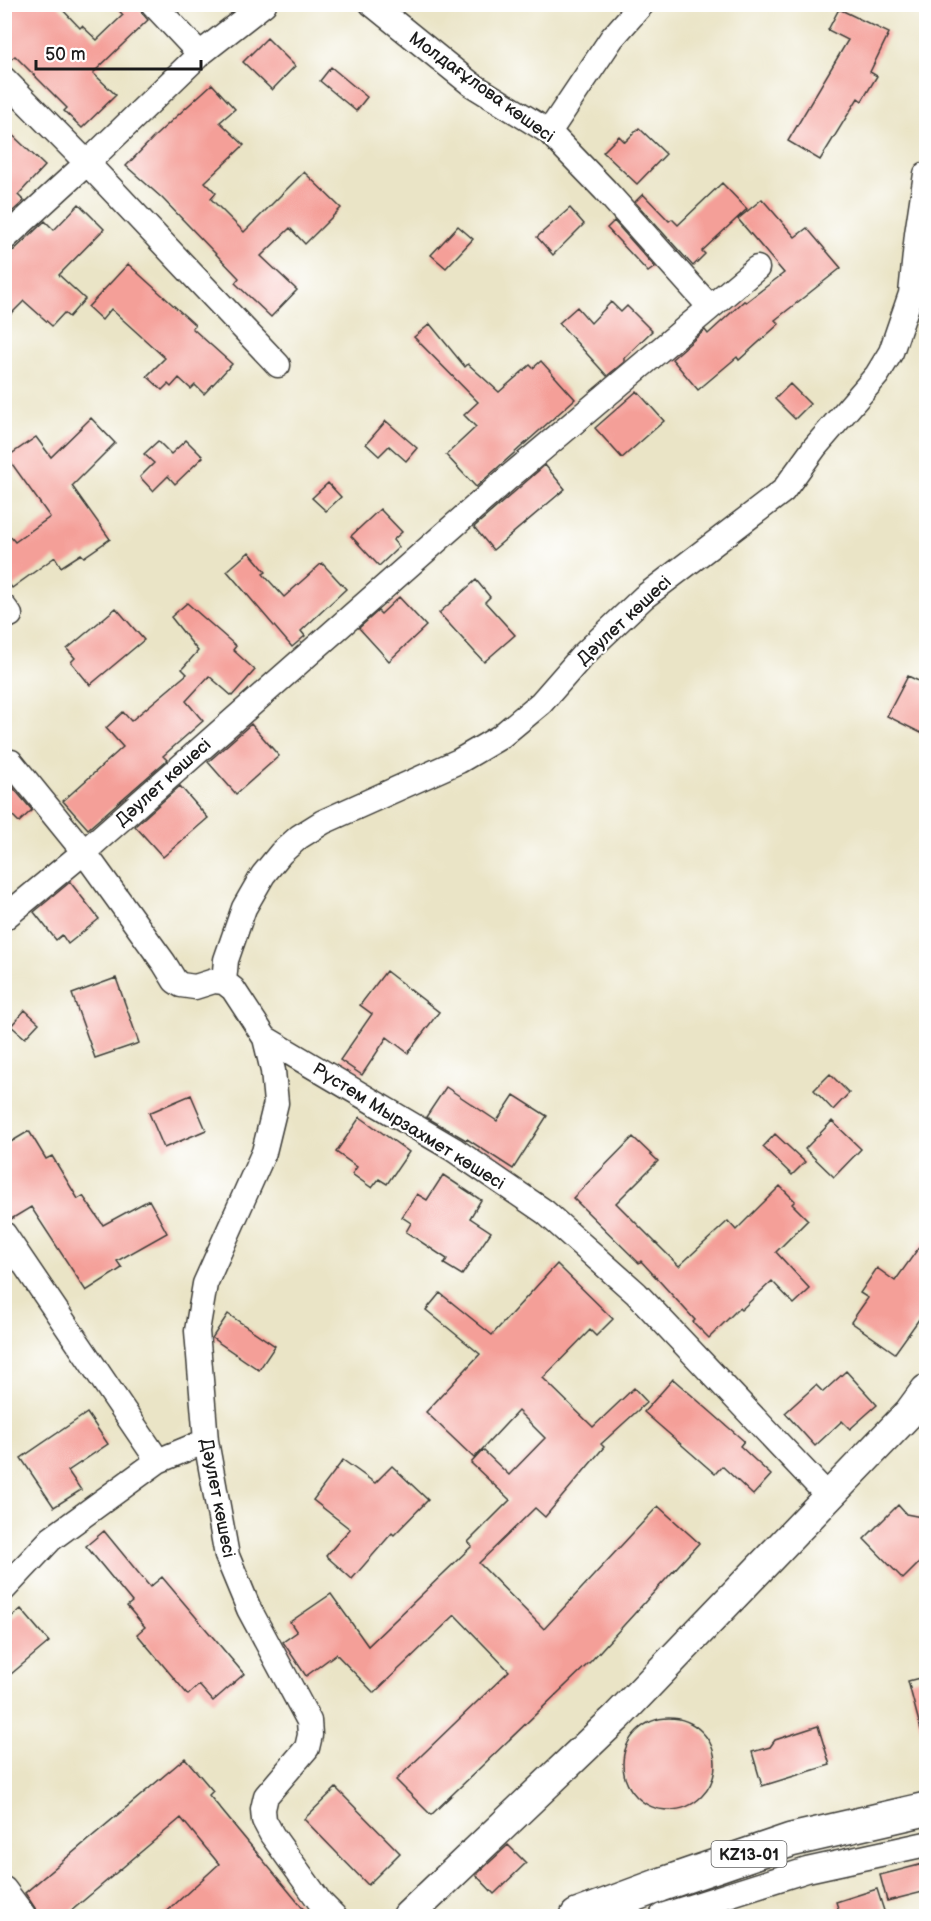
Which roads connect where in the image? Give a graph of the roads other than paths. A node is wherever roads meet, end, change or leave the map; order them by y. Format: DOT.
graph roads {
  1 [pos="153,4"];
  2 [pos="264,4"];
  3 [pos="372,4"];
  4 [pos="642,4"];
  5 [pos="200,54"];
  6 [pos="4,80"];
  7 [pos="549,132"];
  8 [pos="87,163"];
  9 [pos="927,174"];
  10 [pos="4,239"];
  11 [pos="756,268"];
  12 [pos="710,307"];
  13 [pos="278,365"];
  14 [pos="11,762"];
  15 [pos="84,852"];
  16 [pos="4,918"];
  17 [pos="224,982"];
  18 [pos="266,1038"];
  19 [pos="4,1234"];
  20 [pos="927,1390"];
  21 [pos="206,1441"];
  22 [pos="158,1461"];
  23 [pos="830,1497"];
  24 [pos="4,1589"];
  25 [pos="927,1809"];
  26 [pos="927,1844"];
  27 [pos="4,1889"];
  28 [pos="666,1916"];
  29 [pos="24,1917"];
  30 [pos="333,1917"];
  31 [pos="408,1917"];
  32 [pos="577,1917"];
  1 -- 5 [label="street"];
  2 -- 5 [label="street"];
  3 -- 7 [label="street, Молдағұлова көшесі"];
  4 -- 7 [label="street"];
  5 -- 8 [label="street"];
  6 -- 8 [label="street"];
  7 -- 12 [label="street, Молдағұлова көшесі"];
  8 -- 10 [label="street"];
  8 -- 13 [label="street"];
  9 -- 17 [label="street, Дәулет көшесі"];
  11 -- 12 [label="street, Дәулет көшесі"];
  12 -- 15 [label="street, Дәулет көшесі"];
  14 -- 15 [label="street"];
  15 -- 16 [label="street, Дәулет көшесі"];
  15 -- 17 [label="street"];
  17 -- 18 [label="street, Рүстем Мырзахмет көшесі"];
  18 -- 21 [label="street, Дәулет көшесі"];
  18 -- 23 [label="street, Рүстем Мырзахмет көшесі"];
  19 -- 22 [label="street"];
  20 -- 23 [label="main road"];
  21 -- 22 [label="street"];
  21 -- 30 [label="street, Дәулет көшесі"];
  22 -- 24 [label="street"];
  23 -- 31 [label="main road"];
  25 -- 32 [label="highway, KZ13-01"];
  26 -- 28 [label="street"];
  27 -- 29 [label="street"];
}
